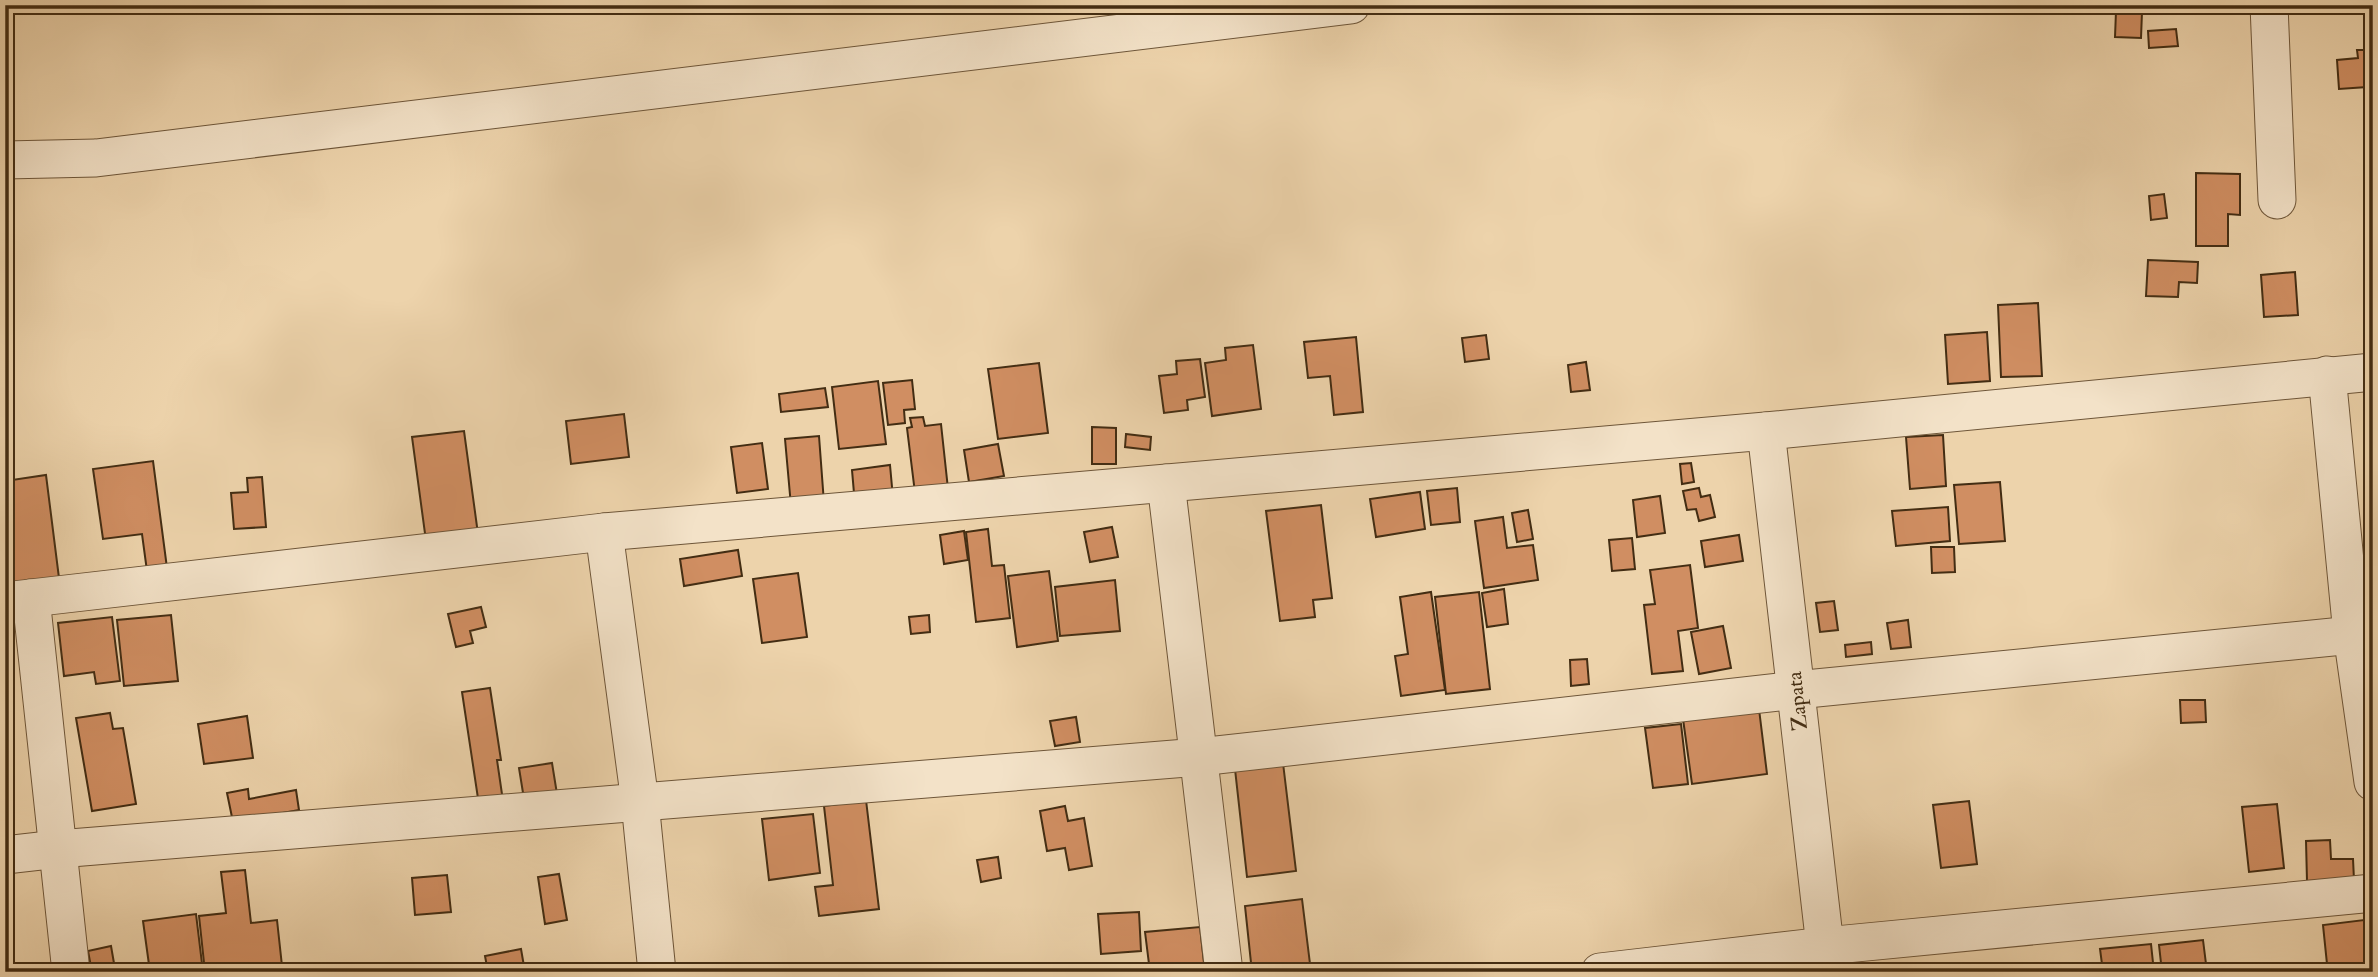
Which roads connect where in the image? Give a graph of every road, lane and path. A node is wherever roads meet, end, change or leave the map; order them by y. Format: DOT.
graph roads {
  1 [pos="1351,5"];
  2 [pos="2269,5"];
  3 [pos="5,160"];
  4 [pos="2277,200"];
  5 [pos="2373,372"];
  6 [pos="2327,375"];
  7 [pos="1766,431"];
  8 [pos="1166,483"];
  9 [pos="604,532"];
  10 [pos="18,599"];
  11 [pos="2362,633"];
  12 [pos="1796,690"];
  13 [pos="1199,757"];
  14 [pos="2373,782"];
  15 [pos="640,802"];
  16 [pos="58,849"];
  17 [pos="5,855"];
  18 [pos="2373,893"];
  19 [pos="1825,959"];
  20 [pos="71,972"];
  21 [pos="657,972"];
  22 [pos="1224,972"];
  23 [pos="1600,972"];
  1 -- 3 [label="street"];
  2 -- 4 [label="street"];
  5 -- 6 [label="street"];
  6 -- 7 [label="street"];
  6 -- 11 [label="street"];
  7 -- 8 [label="street"];
  7 -- 12 [label="street, Zapata"];
  8 -- 9 [label="street"];
  8 -- 13 [label="street"];
  9 -- 10 [label="street"];
  9 -- 15 [label="street"];
  10 -- 16 [label="street"];
  11 -- 12 [label="street"];
  11 -- 14 [label="street"];
  12 -- 13 [label="street"];
  12 -- 19 [label="street, Zapata"];
  13 -- 15 [label="street"];
  13 -- 22 [label="street"];
  15 -- 16 [label="street"];
  15 -- 21 [label="street"];
  16 -- 17 [label="street"];
  16 -- 20 [label="street"];
  18 -- 19 [label="street"];
  19 -- 23 [label="street"];
}
